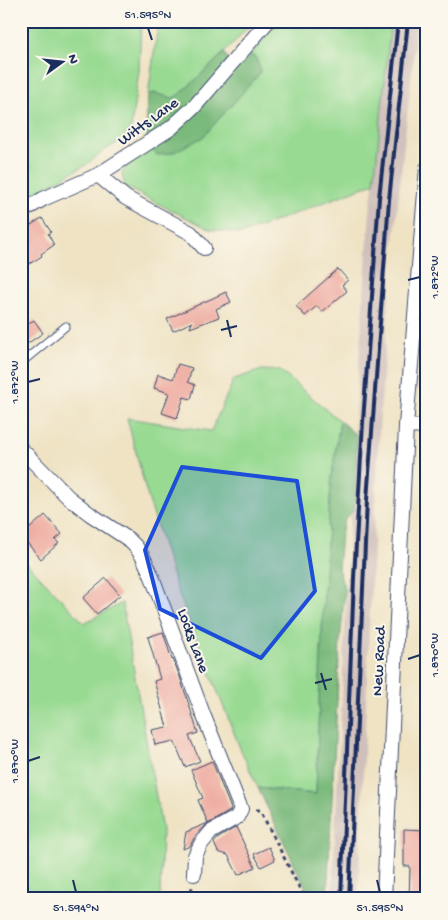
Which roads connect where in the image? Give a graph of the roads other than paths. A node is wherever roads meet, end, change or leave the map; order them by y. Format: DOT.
graph roads {
  1 [pos="268,21"];
  2 [pos="427,168"];
  3 [pos="98,175"];
  4 [pos="21,212"];
  5 [pos="204,248"];
  6 [pos="66,326"];
  7 [pos="21,363"];
  8 [pos="406,426"];
  9 [pos="427,427"];
  10 [pos="21,449"];
  11 [pos="194,874"];
  12 [pos="384,899"];
  1 -- 3 [label="street, Witts Lane"];
  2 -- 8 [label="street, New Road"];
  3 -- 4 [label="street, Witts Lane"];
  3 -- 5 [label="street"];
  6 -- 7 [label="lane"];
  8 -- 9 [label="street"];
  8 -- 12 [label="street, New Road"];
  10 -- 11 [label="street, Locks Lane"];
}
